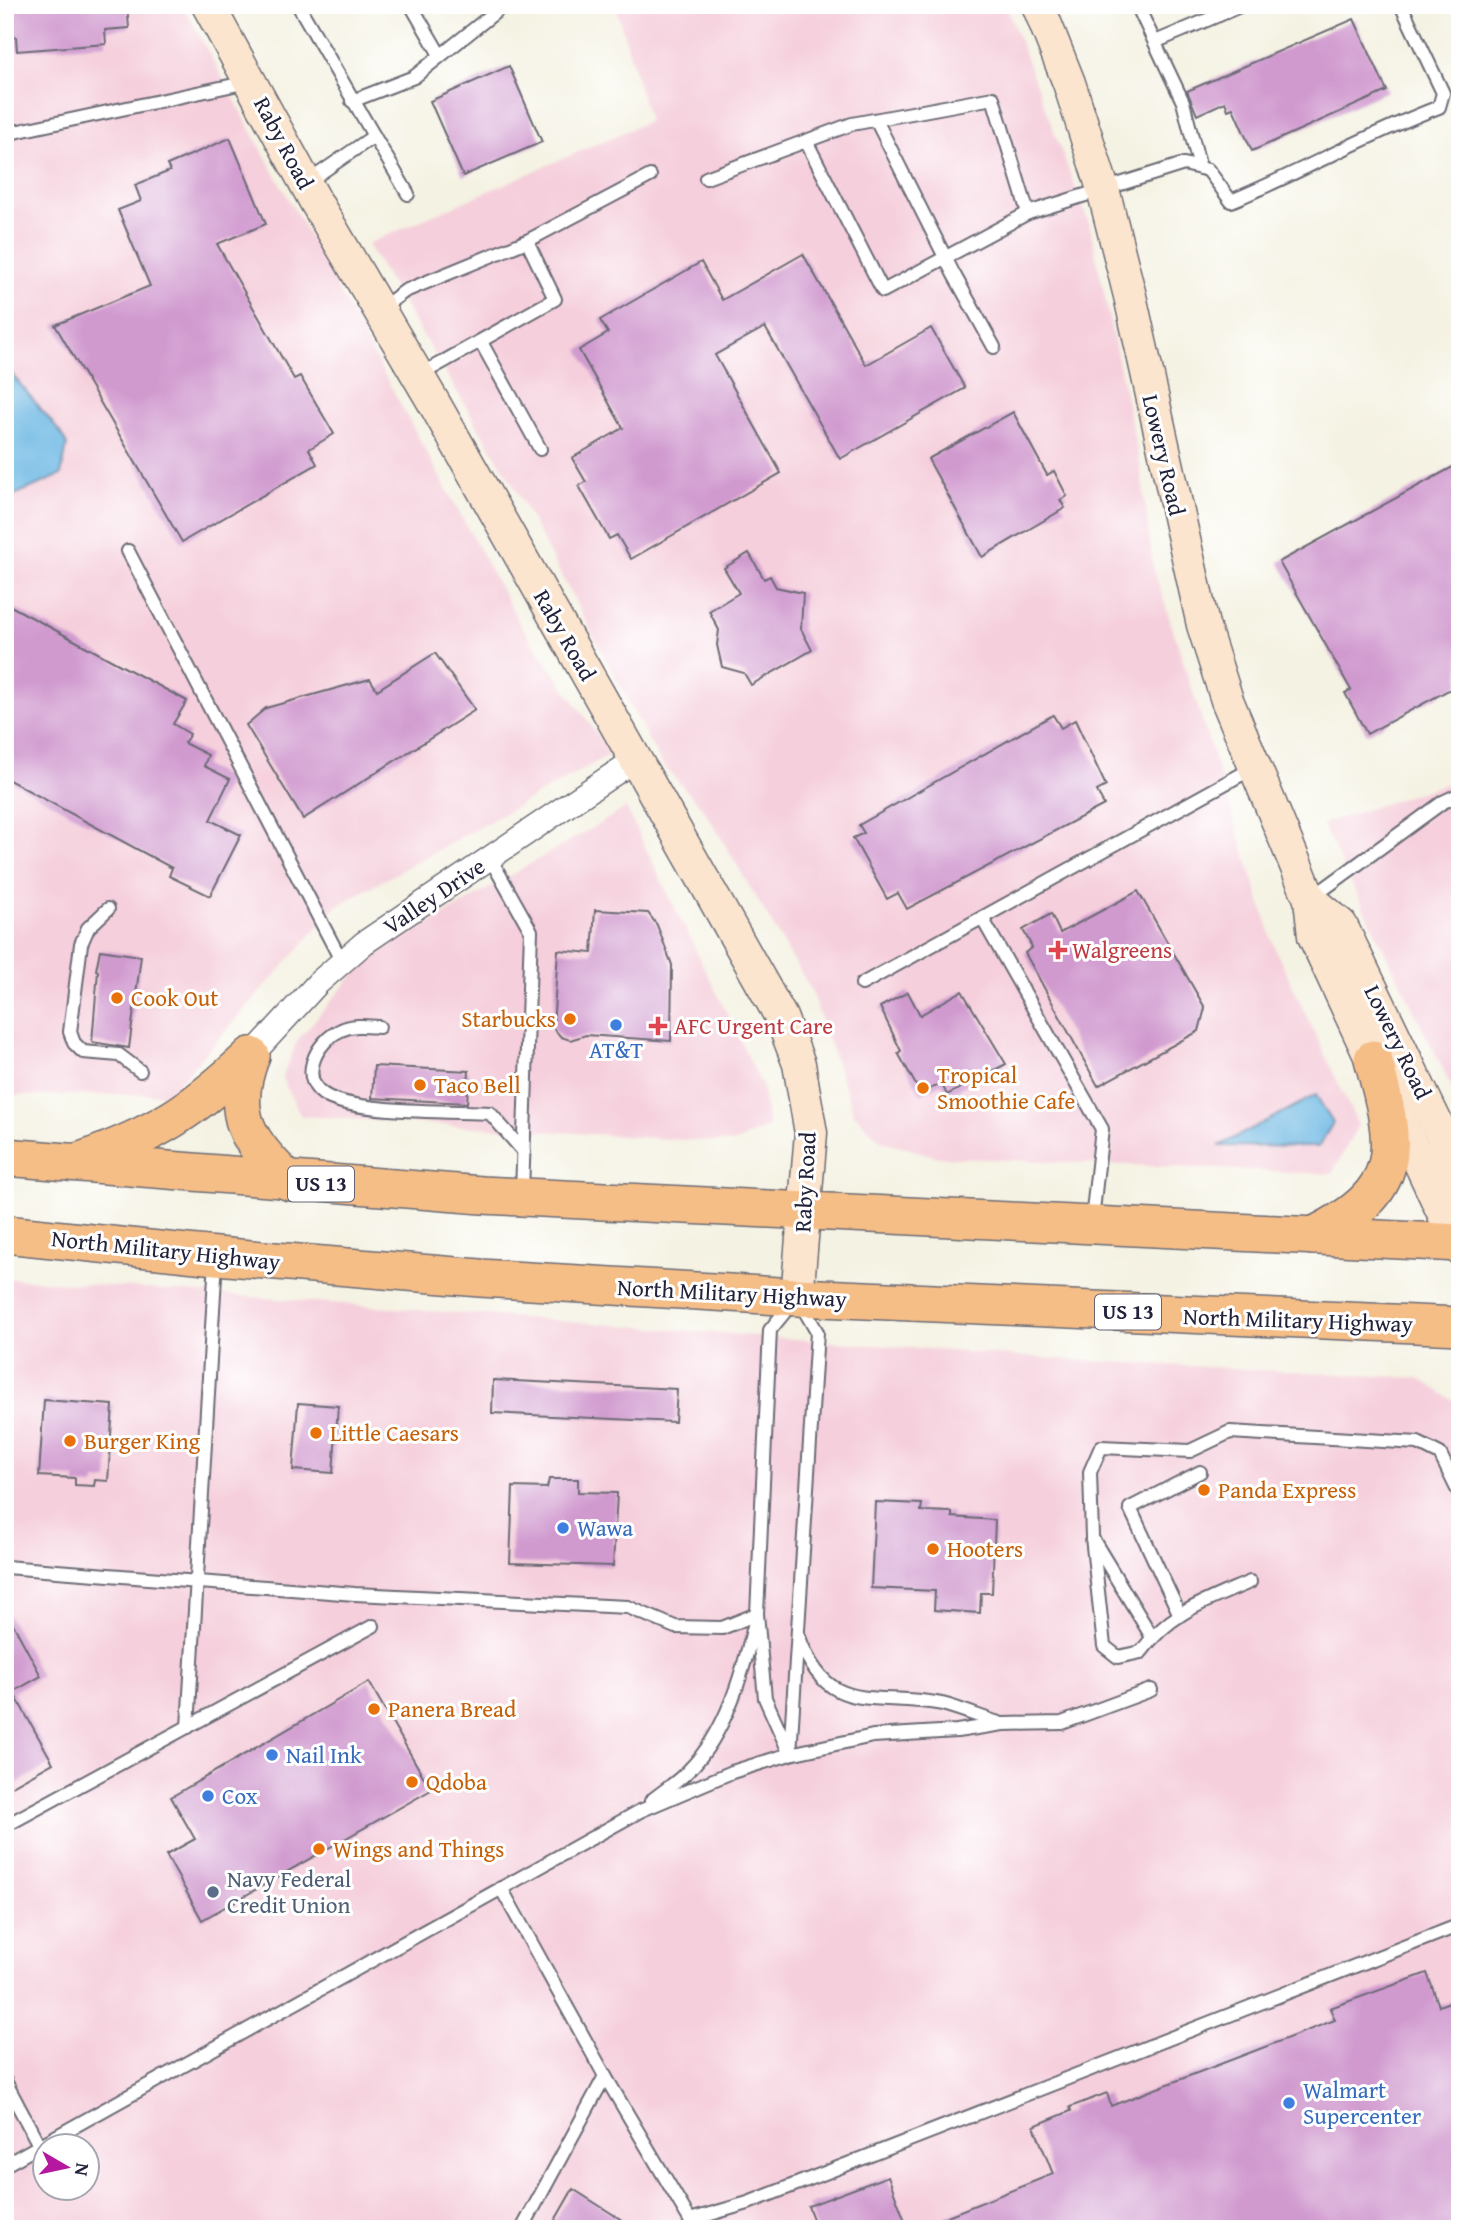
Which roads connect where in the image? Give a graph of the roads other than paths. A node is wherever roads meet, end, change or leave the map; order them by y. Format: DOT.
graph roads {
  1 [pos="208,5"];
  2 [pos="298,5"];
  3 [pos="411,5"];
  4 [pos="504,5"];
  5 [pos="1038,5"];
  6 [pos="1137,5"];
  7 [pos="1242,5"];
  8 [pos="1401,5"];
  9 [pos="1217,10"];
  10 [pos="1155,42"];
  11 [pos="440,55"];
  12 [pos="251,82"];
  13 [pos="352,101"];
  14 [pos="876,120"];
  15 [pos="5,134"];
  16 [pos="374,136"];
  17 [pos="806,141"];
  18 [pos="1200,168"];
  19 [pos="650,176"];
  20 [pos="706,178"];
  21 [pos="306,183"];
  22 [pos="1103,189"];
  23 [pos="408,194"];
  24 [pos="1028,213"];
  25 [pos="527,241"];
  26 [pos="944,256"];
  27 [pos="379,310"];
  28 [pos="481,342"];
  29 [pos="994,347"];
  30 [pos="418,376"];
  31 [pos="540,449"];
  32 [pos="128,551"];
  33 [pos="636,759"];
  34 [pos="1254,767"];
  35 [pos="1460,794"];
  36 [pos="490,858"];
  37 [pos="1310,899"];
  38 [pos="108,909"];
  39 [pos="982,918"];
  40 [pos="342,962"];
  41 [pos="862,984"];
  42 [pos="379,1027"];
  43 [pos="251,1056"];
  44 [pos="1373,1059"];
  45 [pos="140,1071"];
  46 [pos="524,1152"];
  47 [pos="5,1157"];
  48 [pos="73,1164"];
  49 [pos="290,1182"];
  50 [pos="522,1197"];
  51 [pos="805,1210"];
  52 [pos="1092,1224"];
  53 [pos="5,1234"];
  54 [pos="1313,1236"];
  55 [pos="1459,1245"];
  56 [pos="216,1256"];
  57 [pos="797,1297"];
  58 [pos="1460,1326"];
  59 [pos="1200,1472"];
  60 [pos="1460,1495"];
  61 [pos="1092,1537"];
  62 [pos="5,1567"];
  63 [pos="1250,1582"];
  64 [pos="195,1583"];
  65 [pos="757,1614"];
  66 [pos="1179,1614"];
  67 [pos="373,1626"];
  68 [pos="797,1630"];
  69 [pos="1152,1637"];
  70 [pos="1151,1690"];
  71 [pos="1003,1724"];
  72 [pos="188,1727"];
  73 [pos="790,1754"];
  74 [pos="640,1811"];
  75 [pos="5,1826"];
  76 [pos="501,1888"];
  77 [pos="1460,1925"];
  78 [pos="604,2076"];
  79 [pos="5,2081"];
  80 [pos="32,2132"];
  81 [pos="62,2132"];
  82 [pos="32,2149"];
  83 [pos="5,2165"];
  84 [pos="690,2220"];
  85 [pos="522,2229"];
  86 [pos="703,2229"];
  1 -- 12 [label="street, Raby Road"];
  2 -- 13 [label="lane"];
  3 -- 11 [label="lane"];
  4 -- 11 [label="lane"];
  5 -- 22 [label="street, Lowery Road"];
  6 -- 10 [label="lane"];
  7 -- 9 [label="lane"];
  8 -- 18 [label="lane"];
  9 -- 10 [label="lane"];
  10 -- 18 [label="lane"];
  11 -- 13 [label="lane"];
  12 -- 15 [label="lane"];
  12 -- 21 [label="street, Raby Road"];
  13 -- 16 [label="lane"];
  14 -- 17 [label="lane"];
  14 -- 24 [label="lane"];
  14 -- 26 [label="lane"];
  16 -- 21 [label="lane"];
  16 -- 23 [label="lane"];
  17 -- 20 [label="lane"];
  17 -- 26 [label="lane"];
  18 -- 22 [label="lane"];
  19 -- 25 [label="lane"];
  21 -- 27 [label="street, Raby Road"];
  22 -- 24 [label="lane"];
  22 -- 34 [label="street, Lowery Road"];
  24 -- 26 [label="lane"];
  25 -- 27 [label="lane"];
  25 -- 28 [label="lane"];
  26 -- 29 [label="lane"];
  27 -- 30 [label="street, Raby Road"];
  28 -- 30 [label="lane"];
  28 -- 31 [label="lane"];
  30 -- 33 [label="street, Raby Road"];
  32 -- 40 [label="lane"];
  33 -- 36 [label="street, Valley Drive"];
  33 -- 51 [label="street, Raby Road"];
  34 -- 37 [label="street, Lowery Road"];
  34 -- 39 [label="lane"];
  35 -- 37 [label="lane"];
  36 -- 40 [label="street, Valley Drive"];
  36 -- 46 [label="lane"];
  37 -- 44 [label="street, Lowery Road"];
  37 -- 55 [label="street, Lowery Road"];
  38 -- 45 [label="lane"];
  39 -- 41 [label="lane"];
  39 -- 52 [label="lane"];
  40 -- 43 [label="street, Valley Drive"];
  42 -- 46 [label="lane"];
  43 -- 48 [label="main road"];
  43 -- 49 [label="main road"];
  44 -- 54 [label="main road"];
  44 -- 55 [label="street, Lowery Road"];
  46 -- 50 [label="lane"];
  47 -- 48 [label="main road, US 13"];
  48 -- 49 [label="main road, US 13"];
  49 -- 50 [label="main road, US 13"];
  50 -- 51 [label="main road, US 13"];
  51 -- 52 [label="main road, US 13"];
  51 -- 57 [label="street, Raby Road"];
  52 -- 54 [label="main road, US 13"];
  53 -- 56 [label="main road, North Military Highway / US 13"];
  54 -- 55 [label="main road, US 13"];
  56 -- 57 [label="main road, North Military Highway / US 13"];
  56 -- 64 [label="lane"];
  57 -- 58 [label="main road, North Military Highway / US 13"];
  57 -- 65 [label="lane"];
  57 -- 68 [label="lane"];
  59 -- 66 [label="lane"];
  60 -- 61 [label="lane"];
  61 -- 69 [label="lane"];
  61 -- 69 [label="lane"];
  62 -- 64 [label="lane"];
  63 -- 66 [label="lane"];
  64 -- 65 [label="lane"];
  64 -- 72 [label="lane"];
  65 -- 73 [label="lane"];
  65 -- 74 [label="lane"];
  66 -- 69 [label="lane"];
  67 -- 72 [label="lane"];
  68 -- 71 [label="lane"];
  68 -- 73 [label="lane"];
  70 -- 71 [label="lane"];
  71 -- 73 [label="lane"];
  72 -- 75 [label="lane"];
  73 -- 74 [label="lane"];
  74 -- 76 [label="lane"];
  76 -- 78 [label="lane"];
  76 -- 81 [label="lane"];
  77 -- 84 [label="lane"];
  78 -- 84 [label="lane"];
  78 -- 85 [label="lane"];
  79 -- 80 [label="lane"];
  82 -- 83 [label="lane"];
  84 -- 86 [label="lane"];
}
